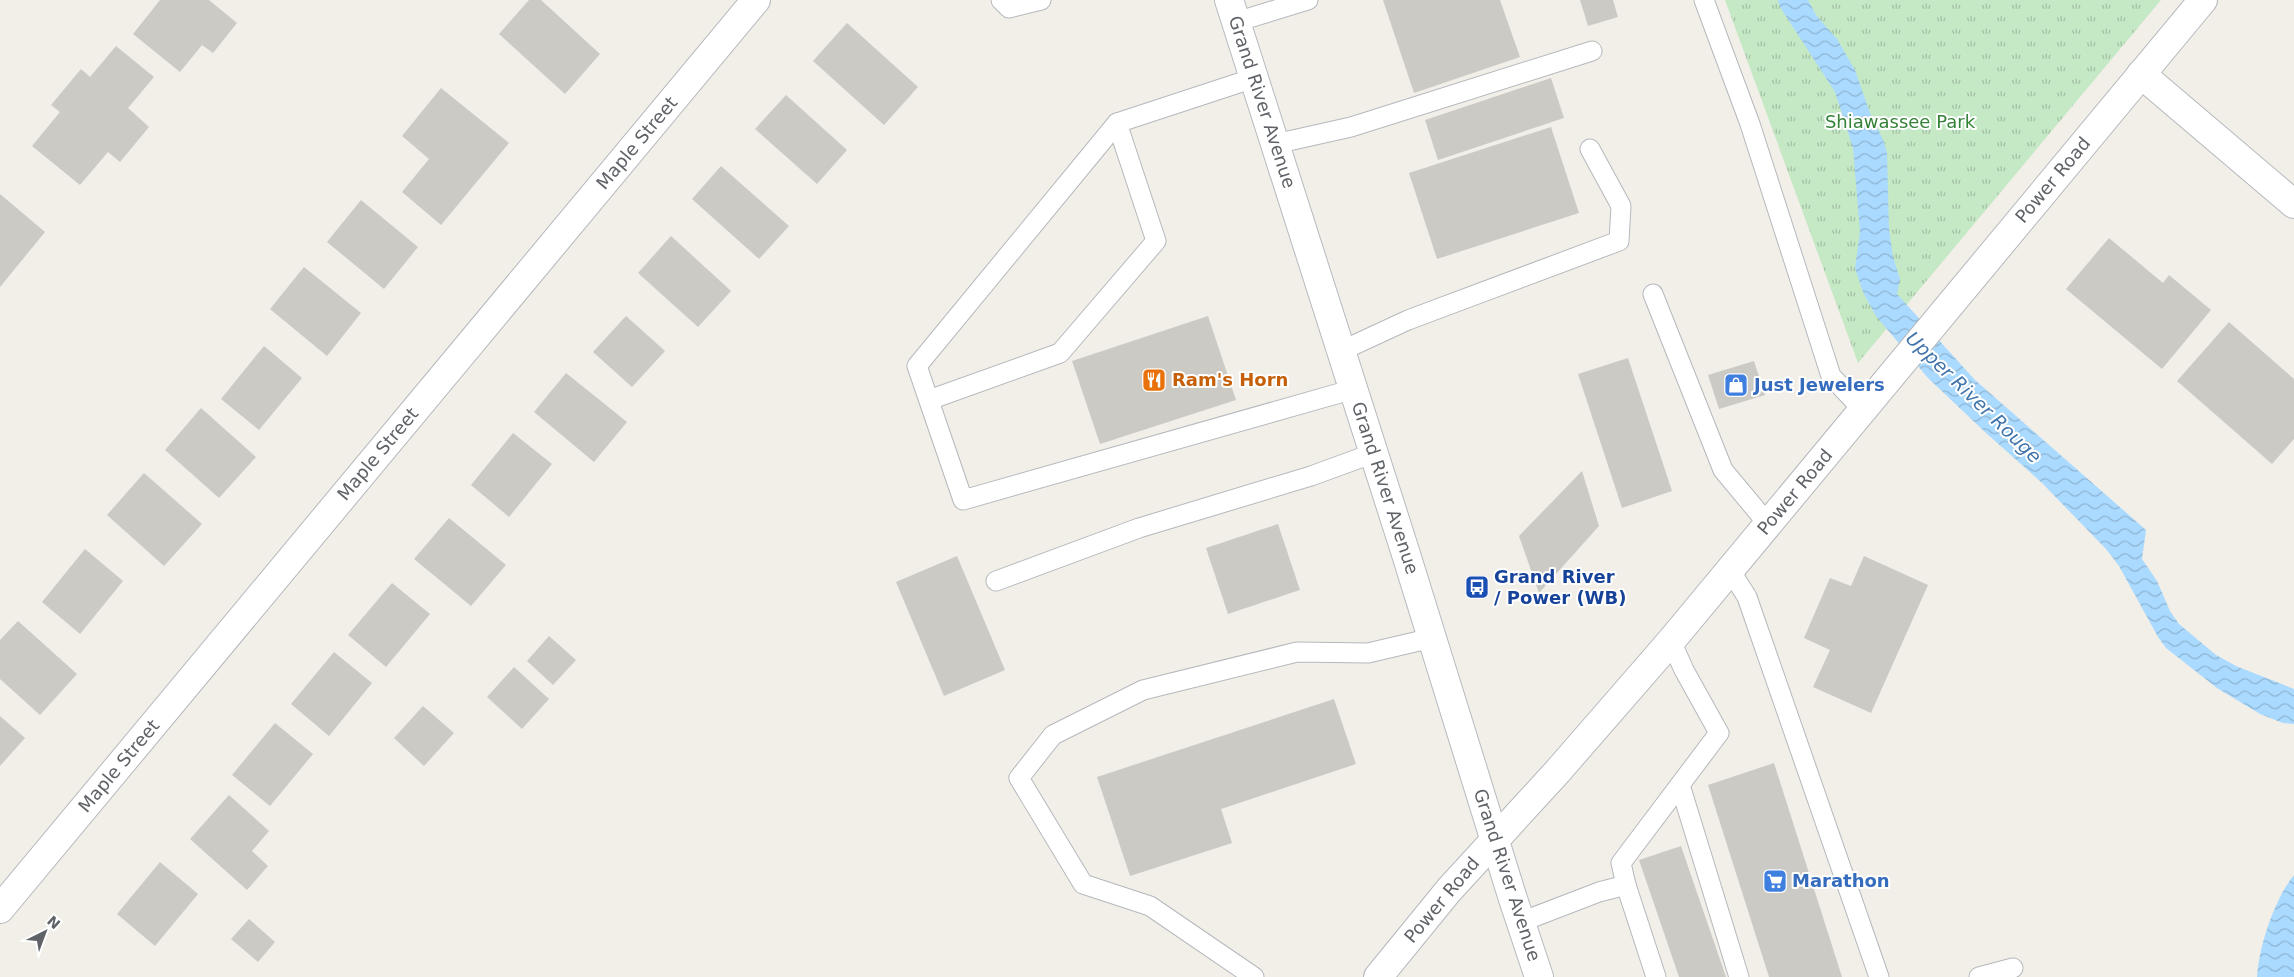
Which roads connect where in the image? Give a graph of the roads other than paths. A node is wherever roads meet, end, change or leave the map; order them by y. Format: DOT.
graph roads {
  1 [pos="756,0"];
  2 [pos="1001,0"];
  3 [pos="1041,0"];
  4 [pos="1308,0"];
  5 [pos="1704,0"];
  6 [pos="2203,0"];
  7 [pos="1233,11"];
  8 [pos="1592,51"];
  9 [pos="2141,74"];
  10 [pos="1254,78"];
  11 [pos="1117,123"];
  12 [pos="1275,144"];
  13 [pos="1590,149"];
  14 [pos="2294,204"];
  15 [pos="1653,294"];
  16 [pos="1341,351"];
  17 [pos="1354,389"];
  18 [pos="929,400"];
  19 [pos="1862,410"];
  20 [pos="1374,453"];
  21 [pos="1768,524"];
  22 [pos="1730,570"];
  23 [pos="996,581"];
  24 [pos="1432,638"];
  25 [pos="1671,641"];
  26 [pos="1680,785"];
  27 [pos="1495,839"];
  28 [pos="1626,885"];
  29 [pos="0,909"];
  30 [pos="1521,922"];
  31 [pos="2013,968"];
  32 [pos="1254,977"];
  33 [pos="1378,977"];
  34 [pos="1539,977"];
  35 [pos="1656,977"];
  36 [pos="1739,977"];
  37 [pos="1879,977"];
  38 [pos="1980,977"];
  1 -- 29 [label="street, Maple Street"];
  2 -- 3 [label="lane"];
  4 -- 7 [label="lane"];
  5 -- 19 [label="lane"];
  6 -- 9 [label="street, Power Road"];
  7 -- 10 [label="street, Grand River Avenue"];
  8 -- 12 [label="lane"];
  9 -- 14 [label="street"];
  9 -- 19 [label="street, Power Road"];
  10 -- 11 [label="lane"];
  10 -- 12 [label="street, Grand River Avenue"];
  11 -- 18 [label="lane"];
  11 -- 18 [label="lane"];
  12 -- 16 [label="street, Grand River Avenue"];
  13 -- 16 [label="lane"];
  15 -- 21 [label="lane"];
  16 -- 17 [label="street, Grand River Avenue"];
  17 -- 18 [label="lane"];
  17 -- 20 [label="street, Grand River Avenue"];
  19 -- 21 [label="street, Power Road"];
  20 -- 23 [label="lane"];
  20 -- 24 [label="street, Grand River Avenue"];
  21 -- 22 [label="street, Power Road"];
  22 -- 25 [label="street, Power Road"];
  22 -- 37 [label="lane"];
  24 -- 27 [label="street, Grand River Avenue"];
  24 -- 32 [label="lane"];
  25 -- 26 [label="lane"];
  25 -- 27 [label="street, Power Road"];
  26 -- 28 [label="lane"];
  26 -- 36 [label="lane"];
  27 -- 30 [label="street, Grand River Avenue"];
  27 -- 33 [label="street, Power Road"];
  28 -- 30 [label="lane"];
  28 -- 35 [label="lane"];
  30 -- 34 [label="street, Grand River Avenue"];
  31 -- 38 [label="lane"];
}
